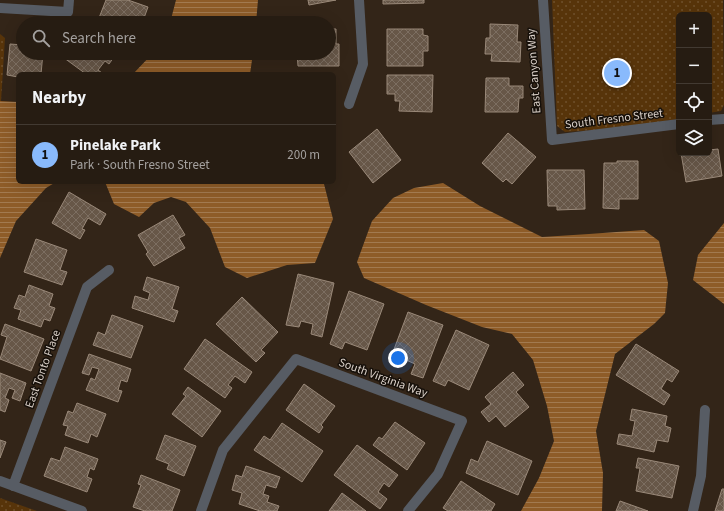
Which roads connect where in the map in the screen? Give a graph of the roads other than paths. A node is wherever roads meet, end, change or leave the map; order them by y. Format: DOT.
graph roads {
  1 [pos="69,0"];
  2 [pos="359,0"];
  3 [pos="543,0"];
  4 [pos="0,8"];
  5 [pos="348,104"];
  6 [pos="724,119"];
  7 [pos="712,120"];
  8 [pos="676,124"];
  9 [pos="552,140"];
  10 [pos="109,270"];
  11 [pos="705,410"];
  12 [pos="0,481"];
  13 [pos="14,486"];
  14 [pos="82,511"];
  15 [pos="200,511"];
  16 [pos="408,511"];
  17 [pos="693,511"];
  1 -- 4 [label="street"];
  2 -- 5 [label="street"];
  3 -- 9 [label="street, East Canyon Way"];
  6 -- 7 [label="street"];
  8 -- 9 [label="street, South Fresno Street"];
  10 -- 13 [label="street, East Tonto Place"];
  11 -- 17 [label="street"];
  12 -- 13 [label="street"];
  13 -- 14 [label="street"];
  15 -- 16 [label="street, South Virginia Way"];
}
